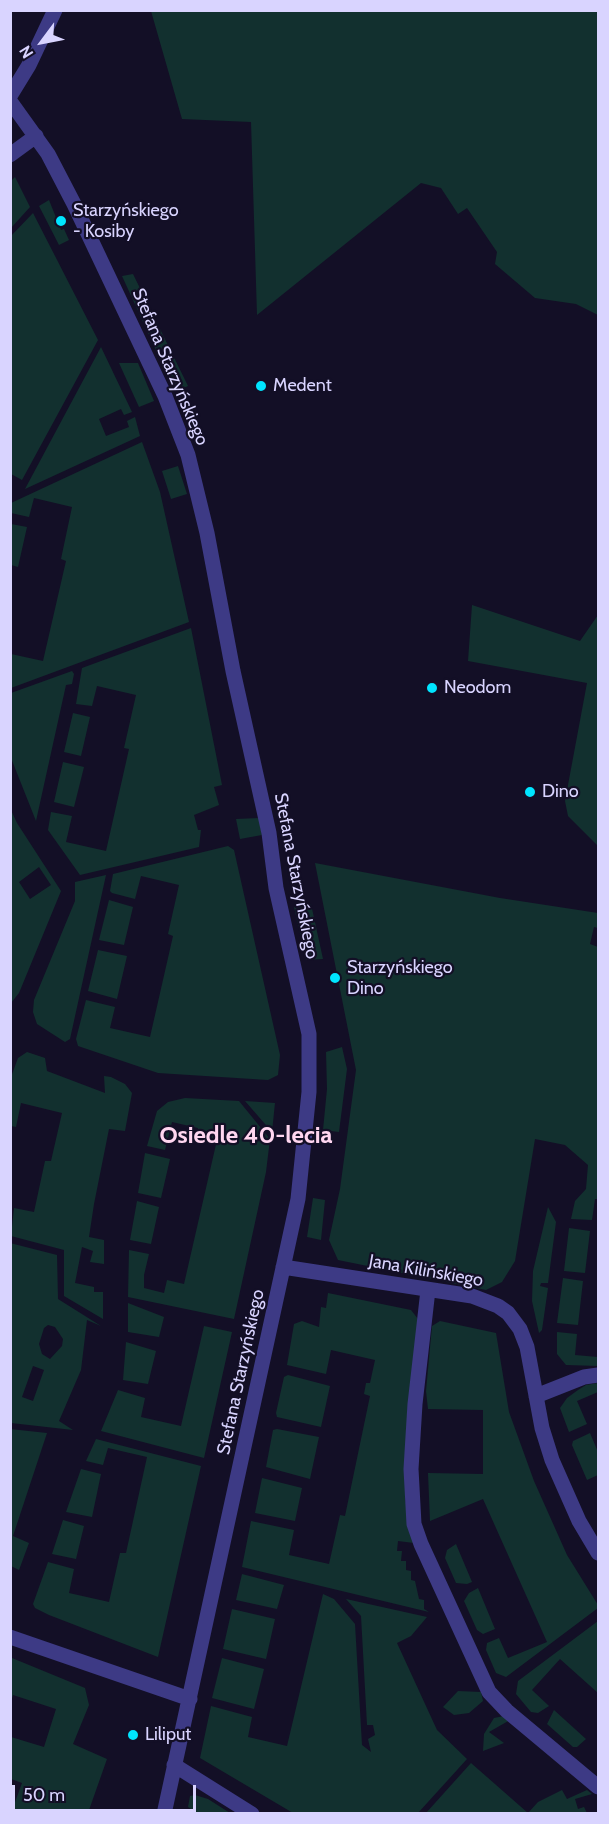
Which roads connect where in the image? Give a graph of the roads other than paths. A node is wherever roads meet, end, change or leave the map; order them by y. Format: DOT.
graph roads {
  1 [pos="55,10"];
  2 [pos="10,96"];
  3 [pos="10,102"];
  4 [pos="36,136"];
  5 [pos="10,155"];
  6 [pos="283,1267"];
  7 [pos="428,1290"];
  8 [pos="598,1375"];
  9 [pos="536,1395"];
  10 [pos="598,1553"];
  11 [pos="10,1637"];
  12 [pos="190,1699"];
  13 [pos="174,1765"];
  14 [pos="598,1787"];
  15 [pos="164,1814"];
  16 [pos="252,1814"];
  1 -- 2 [label="street"];
  3 -- 4 [label="street, Stefana Starzyńskiego"];
  4 -- 5 [label="street"];
  4 -- 6 [label="street, Stefana Starzyńskiego"];
  6 -- 7 [label="street, Jana Kilińskiego"];
  6 -- 12 [label="street, Stefana Starzyńskiego"];
  7 -- 9 [label="street, Jana Kilińskiego"];
  7 -- 14 [label="street"];
  8 -- 9 [label="street"];
  9 -- 10 [label="street, Jana Kilińskiego"];
  11 -- 12 [label="street"];
  12 -- 13 [label="street, Stefana Starzyńskiego"];
  13 -- 15 [label="street, Stefana Starzyńskiego"];
  13 -- 16 [label="street"];
}
